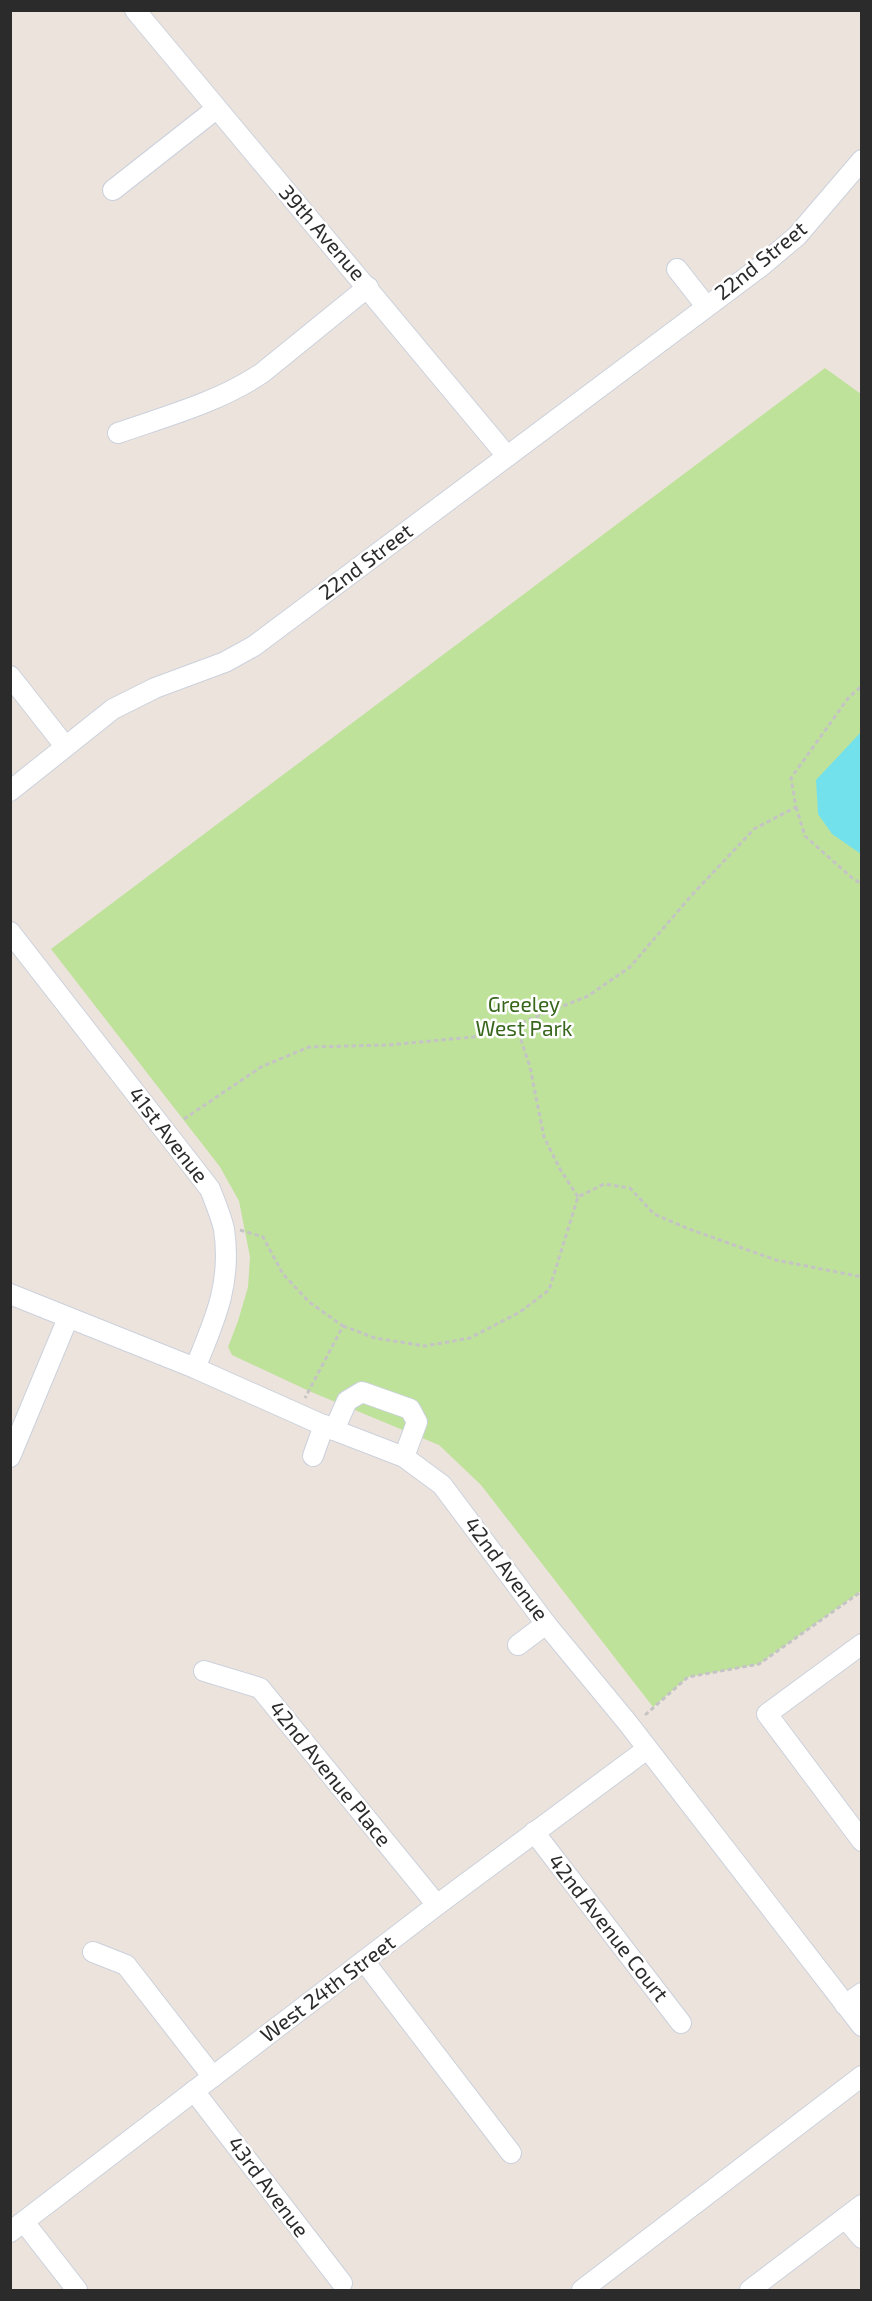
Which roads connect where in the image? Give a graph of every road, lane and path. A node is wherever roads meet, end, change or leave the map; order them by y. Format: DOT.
graph roads {
  1 [pos="135,10"];
  2 [pos="216,109"];
  3 [pos="861,160"];
  4 [pos="113,190"];
  5 [pos="677,269"];
  6 [pos="368,287"];
  7 [pos="706,306"];
  8 [pos="118,434"];
  9 [pos="507,456"];
  10 [pos="10,676"];
  11 [pos="861,686"];
  12 [pos="65,746"];
  13 [pos="10,791"];
  14 [pos="796,807"];
  15 [pos="861,884"];
  16 [pos="10,932"];
  17 [pos="516,1025"];
  18 [pos="184,1119"];
  19 [pos="578,1197"];
  20 [pos="224,1228"];
  21 [pos="861,1277"];
  22 [pos="10,1294"];
  23 [pos="68,1318"];
  24 [pos="343,1326"];
  25 [pos="195,1368"];
  26 [pos="298,1414"];
  27 [pos="329,1427"];
  28 [pos="313,1455"];
  29 [pos="10,1457"];
  30 [pos="404,1457"];
  31 [pos="861,1591"];
  32 [pos="546,1624"];
  33 [pos="861,1644"];
  34 [pos="518,1645"];
  35 [pos="204,1671"];
  36 [pos="632,1729"];
  37 [pos="647,1749"];
  38 [pos="534,1832"];
  39 [pos="861,1841"];
  40 [pos="437,1905"];
  41 [pos="93,1952"];
  42 [pos="364,1961"];
  43 [pos="861,1993"];
  44 [pos="844,2005"];
  45 [pos="681,2023"];
  46 [pos="861,2026"];
  47 [pos="861,2076"];
  48 [pos="213,2077"];
  49 [pos="194,2091"];
  50 [pos="512,2153"];
  51 [pos="861,2205"];
  52 [pos="845,2218"];
  53 [pos="17,2227"];
  54 [pos="861,2238"];
  55 [pos="342,2283"];
  56 [pos="77,2290"];
  57 [pos="582,2290"];
  58 [pos="750,2290"];
  1 -- 2 [label="street, 39th Avenue"];
  2 -- 4 [label="street"];
  2 -- 6 [label="street, 39th Avenue"];
  3 -- 7 [label="street, 22nd Street"];
  5 -- 7 [label="street, 22nd Street"];
  6 -- 8 [label="street"];
  6 -- 9 [label="street, 39th Avenue"];
  7 -- 9 [label="street, 22nd Street"];
  9 -- 12 [label="street, 22nd Street"];
  10 -- 12 [label="street"];
  11 -- 14 [label="path"];
  12 -- 13 [label="street, 22nd Street"];
  14 -- 15 [label="path"];
  14 -- 17 [label="path"];
  16 -- 20 [label="street, 41st Avenue"];
  17 -- 18 [label="path"];
  17 -- 19 [label="path"];
  19 -- 21 [label="path"];
  19 -- 24 [label="path"];
  20 -- 24 [label="path"];
  20 -- 25 [label="street, 41st Avenue"];
  22 -- 23 [label="street, 42nd Avenue"];
  23 -- 25 [label="street, 42nd Avenue"];
  23 -- 29 [label="street"];
  24 -- 26 [label="path"];
  25 -- 26 [label="street, 42nd Avenue"];
  26 -- 27 [label="street, 42nd Avenue"];
  27 -- 28 [label="street"];
  27 -- 30 [label="street, 42nd Avenue"];
  27 -- 30 [label="street"];
  30 -- 32 [label="street, 42nd Avenue"];
  31 -- 36 [label="path"];
  32 -- 34 [label="street"];
  32 -- 36 [label="street, 42nd Avenue"];
  33 -- 39 [label="street"];
  35 -- 40 [label="street, 42nd Avenue Place"];
  36 -- 37 [label="street, 42nd Avenue"];
  37 -- 38 [label="street, West 24th Street"];
  37 -- 44 [label="street, 42nd Avenue"];
  38 -- 40 [label="street, West 24th Street"];
  38 -- 45 [label="street, 42nd Avenue Court"];
  40 -- 42 [label="street, West 24th Street"];
  41 -- 48 [label="street"];
  42 -- 48 [label="street, West 24th Street"];
  42 -- 50 [label="street"];
  43 -- 44 [label="street"];
  44 -- 46 [label="street, 42nd Avenue"];
  47 -- 57 [label="street"];
  48 -- 49 [label="street, West 24th Street"];
  49 -- 53 [label="street, West 24th Street"];
  49 -- 55 [label="street, 43rd Avenue"];
  51 -- 52 [label="street"];
  52 -- 54 [label="street"];
  52 -- 58 [label="street"];
  53 -- 56 [label="street"];
}
